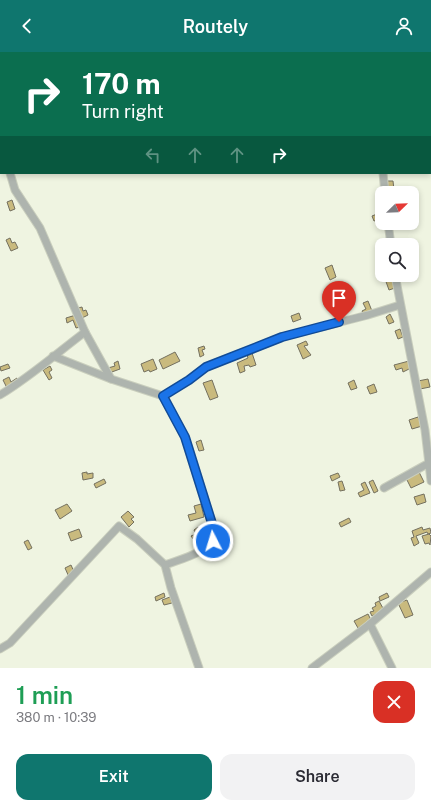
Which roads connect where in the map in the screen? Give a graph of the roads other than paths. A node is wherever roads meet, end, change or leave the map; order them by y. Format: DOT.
graph roads {
  1 [pos="10,174"];
  2 [pos="383,174"];
  3 [pos="384,186"];
  4 [pos="397,282"];
  5 [pos="400,305"];
  6 [pos="85,332"];
  7 [pos="53,356"];
  8 [pos="111,379"];
  9 [pos="0,395"];
  10 [pos="163,396"];
  11 [pos="429,463"];
  12 [pos="431,481"];
  13 [pos="384,488"];
  14 [pos="165,566"];
  15 [pos="431,572"];
  16 [pos="370,624"];
  17 [pos="0,649"];
  18 [pos="199,668"];
  19 [pos="312,668"];
  20 [pos="392,668"];
  1 -- 6 [label="street"];
  2 -- 3 [label="street"];
  4 -- 5 [label="street"];
  5 -- 10 [label="street"];
  5 -- 11 [label="street"];
  6 -- 7 [label="street"];
  6 -- 8 [label="street"];
  7 -- 8 [label="street"];
  7 -- 9 [label="street"];
  8 -- 10 [label="street"];
  10 -- 14 [label="street"];
  11 -- 12 [label="street"];
  11 -- 13 [label="street"];
  14 -- 17 [label="street"];
  14 -- 18 [label="street"];
  15 -- 16 [label="street"];
  16 -- 19 [label="street"];
  16 -- 20 [label="street"];
}
